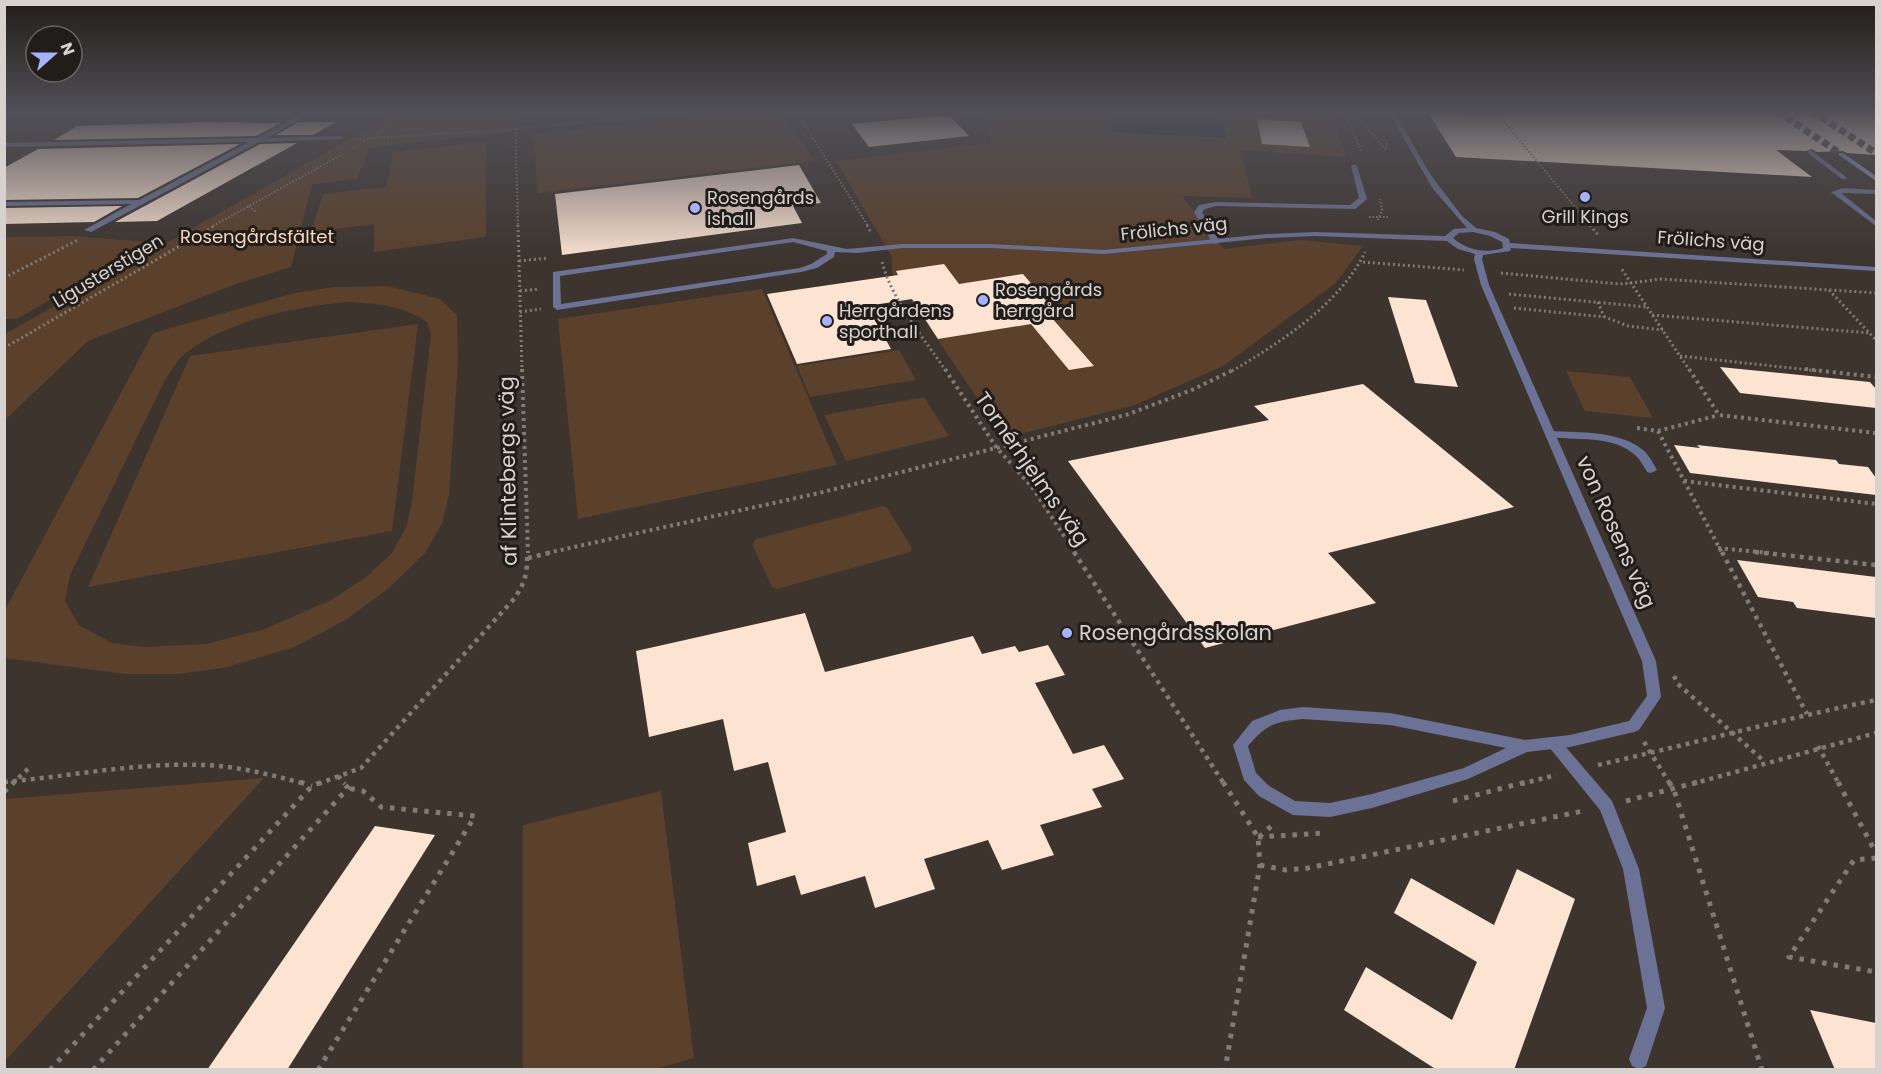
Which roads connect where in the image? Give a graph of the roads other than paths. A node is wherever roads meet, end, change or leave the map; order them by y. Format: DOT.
graph roads {
  1 [pos="217,161"];
  2 [pos="1419,161"];
  3 [pos="1822,161"];
  4 [pos="1850,161"];
  5 [pos="1354,166"];
  6 [pos="1844,178"];
  7 [pos="1876,179"];
  8 [pos="1876,192"];
  9 [pos="1867,195"];
  10 [pos="140,202"];
  11 [pos="1876,202"];
  12 [pos="4,204"];
  13 [pos="1876,224"];
  14 [pos="88,230"];
  15 [pos="1473,230"];
  16 [pos="1449,239"];
  17 [pos="1216,242"];
  18 [pos="1508,245"];
  19 [pos="831,249"];
  20 [pos="1480,253"];
  21 [pos="1876,269"];
  22 [pos="1550,434"];
  23 [pos="1651,470"];
  24 [pos="1554,743"];
  25 [pos="1526,746"];
  26 [pos="1639,1059"];
  1 -- 10 [label="street"];
  2 -- 15 [label="street"];
  3 -- 6 [label="street"];
  4 -- 7 [label="main road"];
  5 -- 17 [label="street"];
  8 -- 13 [label="street"];
  9 -- 11 [label="street"];
  10 -- 12 [label="street"];
  10 -- 14 [label="street"];
  15 -- 16 [label="street"];
  15 -- 18 [label="street"];
  16 -- 17 [label="street, Frölichs väg"];
  16 -- 20 [label="street"];
  17 -- 19 [label="street, Frölichs väg"];
  18 -- 20 [label="street"];
  18 -- 21 [label="street, Frölichs väg"];
  19 -- 19 [label="street, Frölichs väg"];
  20 -- 22 [label="street, von Rosens väg"];
  22 -- 23 [label="street"];
  22 -- 24 [label="street, von Rosens väg"];
  24 -- 25 [label="street"];
  24 -- 26 [label="street"];
  25 -- 25 [label="street"];
}
